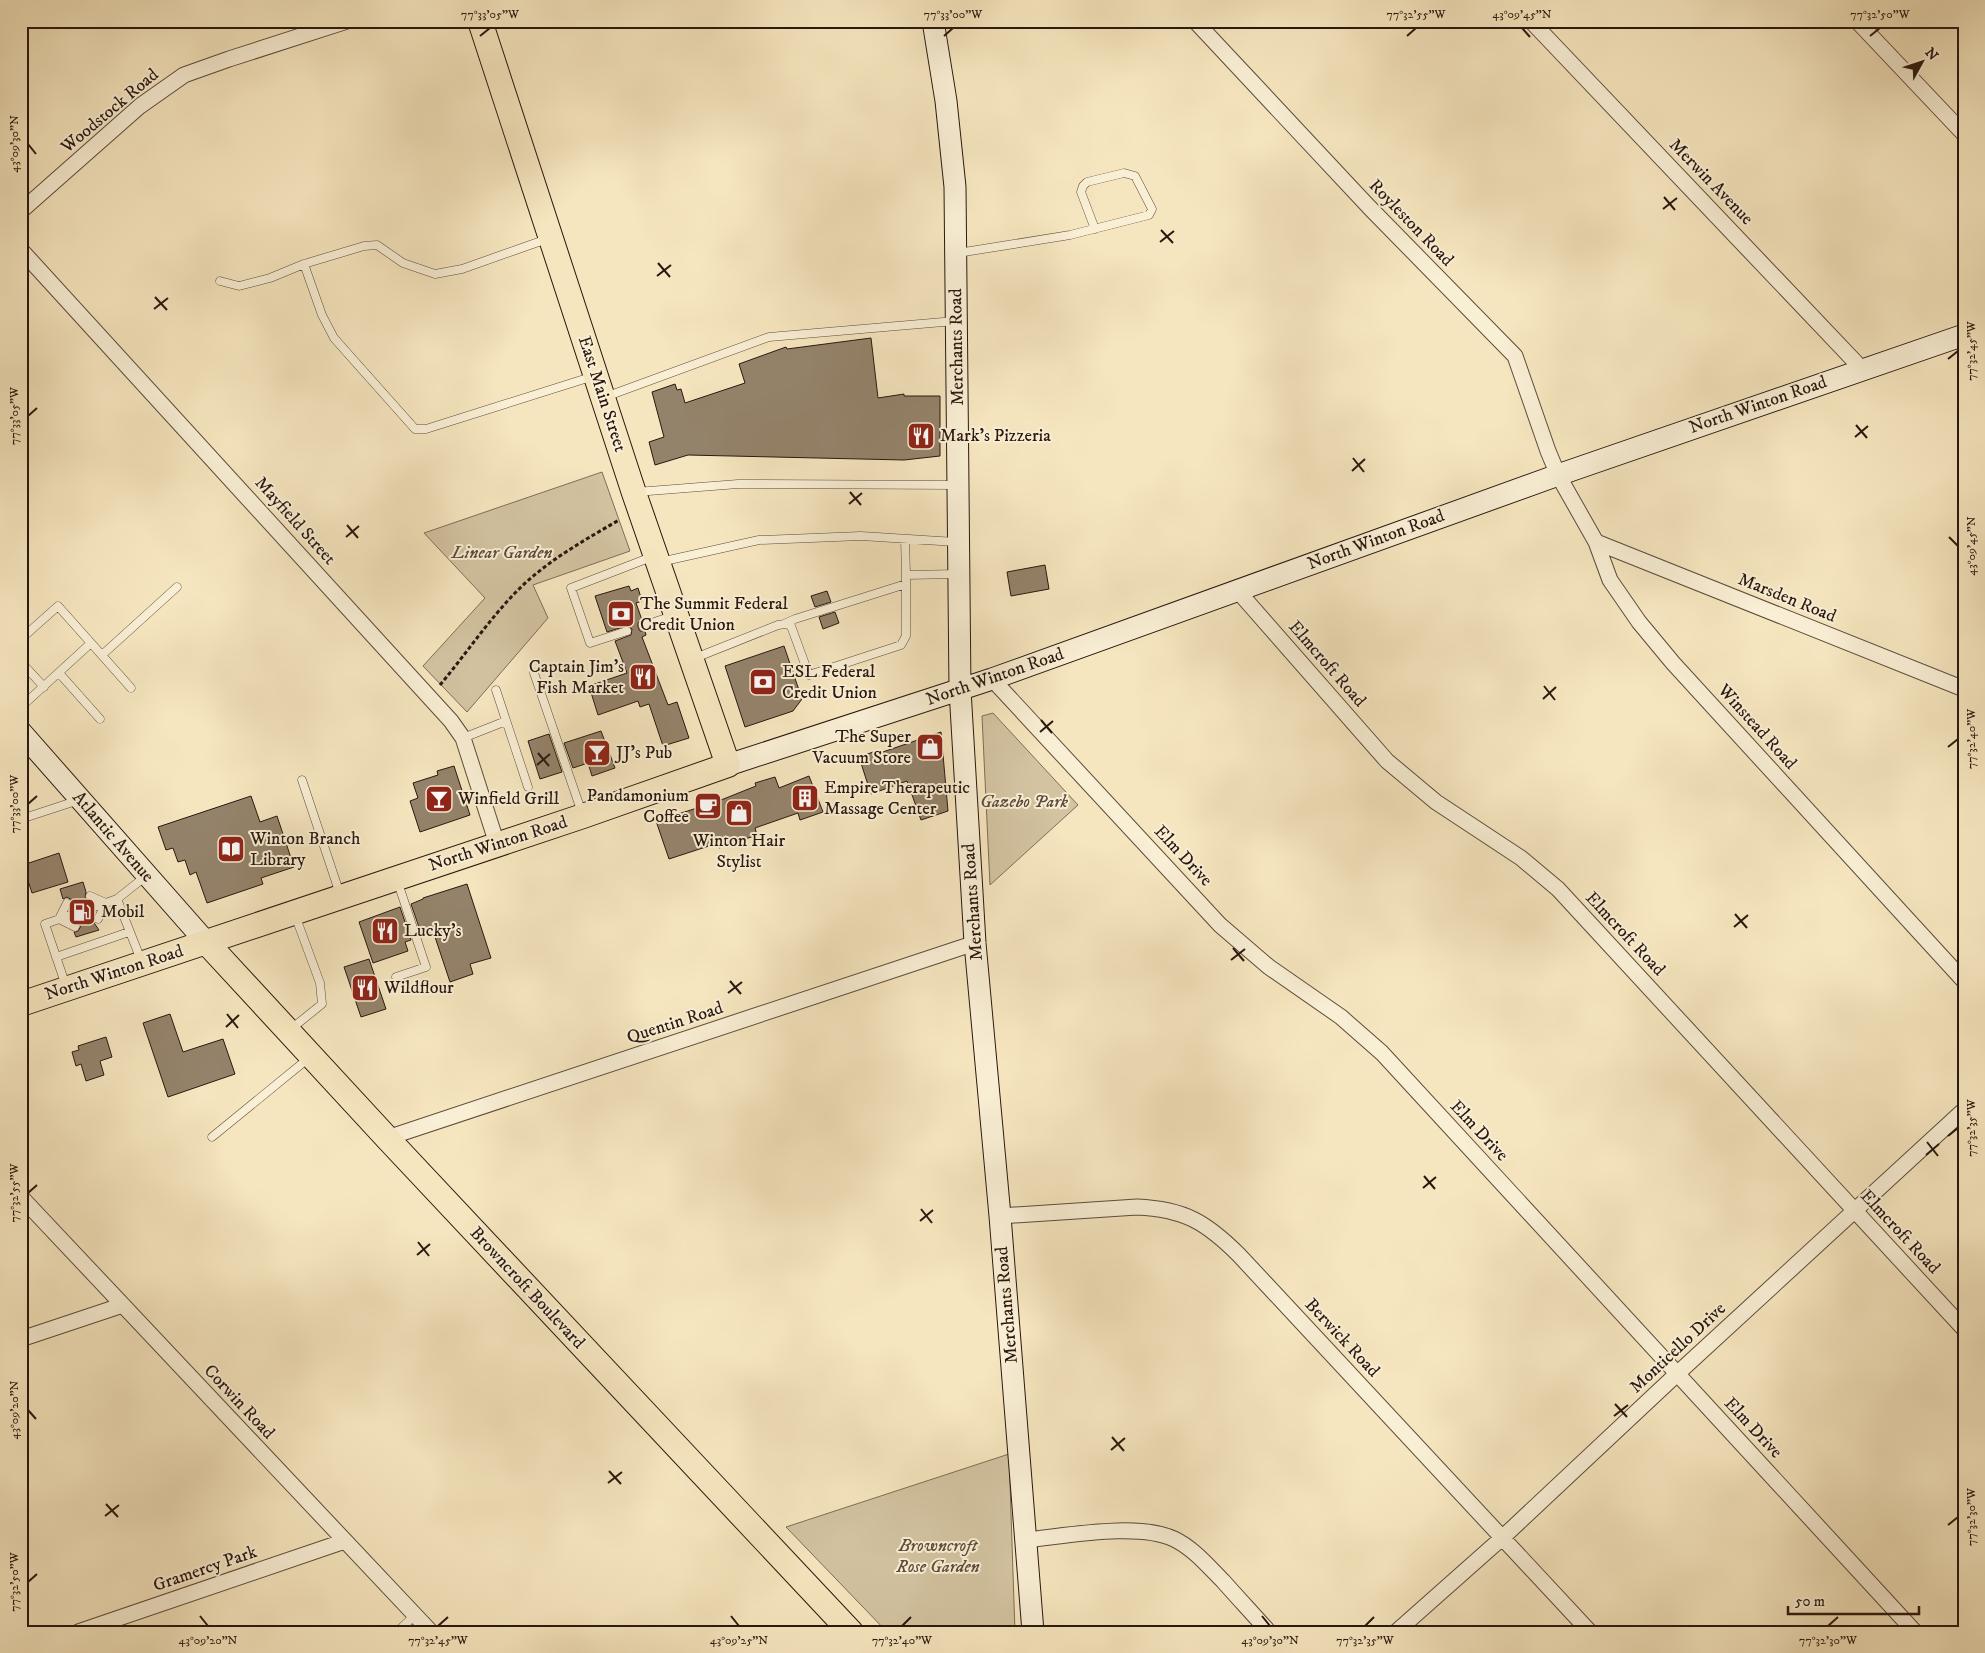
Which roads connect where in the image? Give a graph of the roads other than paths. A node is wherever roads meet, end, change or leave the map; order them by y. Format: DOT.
graph roads {
  1 [pos="347,21"];
  2 [pos="480,21"];
  3 [pos="933,21"];
  4 [pos="1195,21"];
  5 [pos="1532,21"];
  6 [pos="1857,21"];
  7 [pos="1964,134"];
  8 [pos="21,211"];
  9 [pos="1095,229"];
  10 [pos="552,238"];
  11 [pos="21,250"];
  12 [pos="956,253"];
  13 [pos="304,264"];
  14 [pos="220,282"];
  15 [pos="956,321"];
  16 [pos="1964,335"];
  17 [pos="1862,369"];
  18 [pos="596,375"];
  19 [pos="603,398"];
  20 [pos="1558,475"];
  21 [pos="959,485"];
  22 [pos="634,493"];
  23 [pos="905,539"];
  24 [pos="959,542"];
  25 [pos="1596,542"];
  26 [pos="657,559"];
  27 [pos="960,574"];
  28 [pos="906,575"];
  29 [pos="906,584"];
  30 [pos="177,587"];
  31 [pos="1237,590"];
  32 [pos="677,615"];
  33 [pos="784,624"];
  34 [pos="643,626"];
  35 [pos="627,631"];
  36 [pos="21,639"];
  37 [pos="91,643"];
  38 [pos="102,655"];
  39 [pos="692,659"];
  40 [pos="21,662"];
  41 [pos="59,673"];
  42 [pos="534,673"];
  43 [pos="992,679"];
  44 [pos="44,687"];
  45 [pos="131,688"];
  46 [pos="1964,689"];
  47 [pos="496,690"];
  48 [pos="960,690"];
  49 [pos="21,707"];
  50 [pos="100,719"];
  51 [pos="506,721"];
  52 [pos="21,732"];
  53 [pos="463,738"];
  54 [pos="728,765"];
  55 [pos="302,780"];
  56 [pos="528,787"];
  57 [pos="81,800"];
  58 [pos="583,816"];
  59 [pos="21,820"];
  60 [pos="497,844"];
  61 [pos="146,876"];
  62 [pos="396,878"];
  63 [pos="90,896"];
  64 [pos="340,897"];
  65 [pos="117,899"];
  66 [pos="68,903"];
  67 [pos="106,903"];
  68 [pos="94,907"];
  69 [pos="294,913"];
  70 [pos="71,915"];
  71 [pos="98,919"];
  72 [pos="59,920"];
  73 [pos="75,927"];
  74 [pos="129,932"];
  75 [pos="206,942"];
  76 [pos="975,943"];
  77 [pos="56,958"];
  78 [pos="143,964"];
  79 [pos="396,977"];
  80 [pos="1964,981"];
  81 [pos="67,989"];
  82 [pos="21,1004"];
  83 [pos="288,1031"];
  84 [pos="311,1056"];
  85 [pos="1964,1110"];
  86 [pos="212,1138"];
  87 [pos="387,1138"];
  88 [pos="21,1197"];
  89 [pos="1854,1210"];
  90 [pos="1000,1216"];
  91 [pos="123,1306"];
  92 [pos="1964,1329"];
  93 [pos="21,1339"];
  94 [pos="1678,1374"];
  95 [pos="1502,1538"];
  96 [pos="1026,1540"];
  97 [pos="346,1541"];
  98 [pos="415,1615"];
  99 [pos="78,1632"];
  100 [pos="397,1632"];
  101 [pos="431,1632"];
  102 [pos="851,1632"];
  103 [pos="1034,1632"];
  104 [pos="1270,1632"];
  105 [pos="1396,1632"];
  106 [pos="1590,1632"];
  107 [pos="1915,1632"];
  1 -- 8 [label="street, Woodstock Road"];
  2 -- 10 [label="main road, East Main Street"];
  3 -- 12 [label="street, Merchants Road"];
  4 -- 20 [label="street, Royleston Road"];
  5 -- 17 [label="street, Merwin Avenue"];
  6 -- 7 [label="street"];
  9 -- 9 [label="lane"];
  9 -- 12 [label="lane"];
  10 -- 13 [label="lane"];
  10 -- 18 [label="main road, East Main Street"];
  11 -- 53 [label="street, Mayfield Street"];
  12 -- 15 [label="street, Merchants Road"];
  13 -- 14 [label="lane"];
  13 -- 18 [label="lane"];
  15 -- 19 [label="lane"];
  15 -- 21 [label="street, Merchants Road"];
  16 -- 17 [label="street, North Winton Road"];
  17 -- 20 [label="street, North Winton Road"];
  18 -- 19 [label="main road, East Main Street"];
  19 -- 22 [label="main road, East Main Street"];
  20 -- 25 [label="street, Winstead Road"];
  20 -- 31 [label="street, North Winton Road"];
  21 -- 22 [label="lane"];
  21 -- 24 [label="street, Merchants Road"];
  22 -- 26 [label="main road, East Main Street"];
  23 -- 24 [label="lane"];
  23 -- 26 [label="lane"];
  23 -- 28 [label="lane"];
  24 -- 27 [label="street, Merchants Road"];
  25 -- 46 [label="street, Marsden Road"];
  25 -- 80 [label="street, Winstead Road"];
  26 -- 32 [label="main road, East Main Street"];
  26 -- 35 [label="lane"];
  27 -- 28 [label="lane"];
  27 -- 48 [label="street, Merchants Road"];
  28 -- 29 [label="lane"];
  29 -- 33 [label="lane"];
  29 -- 33 [label="lane"];
  30 -- 38 [label="lane"];
  31 -- 43 [label="street, North Winton Road"];
  31 -- 89 [label="street, Elmcroft Road"];
  32 -- 34 [label="lane"];
  32 -- 39 [label="main road, East Main Street"];
  33 -- 39 [label="lane"];
  36 -- 37 [label="lane"];
  37 -- 38 [label="lane"];
  37 -- 41 [label="lane"];
  38 -- 45 [label="lane"];
  39 -- 54 [label="main road, East Main Street"];
  40 -- 44 [label="lane"];
  41 -- 44 [label="lane"];
  41 -- 50 [label="lane"];
  42 -- 58 [label="lane"];
  43 -- 48 [label="street, North Winton Road"];
  43 -- 94 [label="street, Elm Drive"];
  44 -- 49 [label="lane"];
  47 -- 51 [label="lane"];
  48 -- 54 [label="street, North Winton Road"];
  48 -- 76 [label="street, Merchants Road"];
  51 -- 53 [label="lane"];
  51 -- 56 [label="lane"];
  52 -- 57 [label="street, Atlantic Avenue"];
  53 -- 60 [label="street, Mayfield Street"];
  54 -- 58 [label="main road, North Winton Road"];
  55 -- 64 [label="lane"];
  57 -- 59 [label="lane"];
  57 -- 61 [label="street, Atlantic Avenue"];
  58 -- 60 [label="main road, North Winton Road"];
  60 -- 62 [label="main road, North Winton Road"];
  61 -- 65 [label="lane"];
  61 -- 75 [label="street, Atlantic Avenue"];
  62 -- 64 [label="main road, North Winton Road"];
  62 -- 79 [label="lane"];
  63 -- 67 [label="lane"];
  64 -- 69 [label="main road, North Winton Road"];
  65 -- 67 [label="lane"];
  65 -- 74 [label="lane"];
  66 -- 72 [label="lane"];
  67 -- 68 [label="lane"];
  67 -- 71 [label="lane"];
  69 -- 75 [label="main road, North Winton Road"];
  69 -- 83 [label="lane"];
  70 -- 72 [label="lane"];
  72 -- 73 [label="lane"];
  72 -- 77 [label="lane"];
  74 -- 77 [label="lane"];
  74 -- 78 [label="lane"];
  75 -- 78 [label="main road, North Winton Road"];
  75 -- 83 [label="main road, Browncroft Boulevard"];
  76 -- 87 [label="street, Quentin Road"];
  76 -- 90 [label="street, Merchants Road"];
  77 -- 81 [label="lane"];
  78 -- 81 [label="main road, North Winton Road"];
  81 -- 82 [label="main road, North Winton Road"];
  83 -- 84 [label="main road, Browncroft Boulevard"];
  84 -- 86 [label="lane"];
  84 -- 87 [label="main road, Browncroft Boulevard"];
  85 -- 89 [label="street, Monticello Drive"];
  87 -- 102 [label="main road, Browncroft Boulevard"];
  88 -- 91 [label="street, Corwin Road"];
  89 -- 92 [label="street, Elmcroft Road"];
  89 -- 94 [label="street, Monticello Drive"];
  90 -- 95 [label="street, Berwick Road"];
  90 -- 96 [label="street, Merchants Road"];
  91 -- 93 [label="street"];
  91 -- 97 [label="street, Corwin Road"];
  94 -- 95 [label="street, Monticello Drive"];
  94 -- 107 [label="street, Elm Drive"];
  95 -- 105 [label="street, Monticello Drive"];
  95 -- 106 [label="street, Berwick Road"];
  96 -- 103 [label="street, Merchants Road"];
  96 -- 104 [label="street"];
  97 -- 98 [label="street, Corwin Road"];
  97 -- 99 [label="street, Gramercy Park"];
  98 -- 100 [label="lane"];
  98 -- 101 [label="street, Corwin Road"];
}
